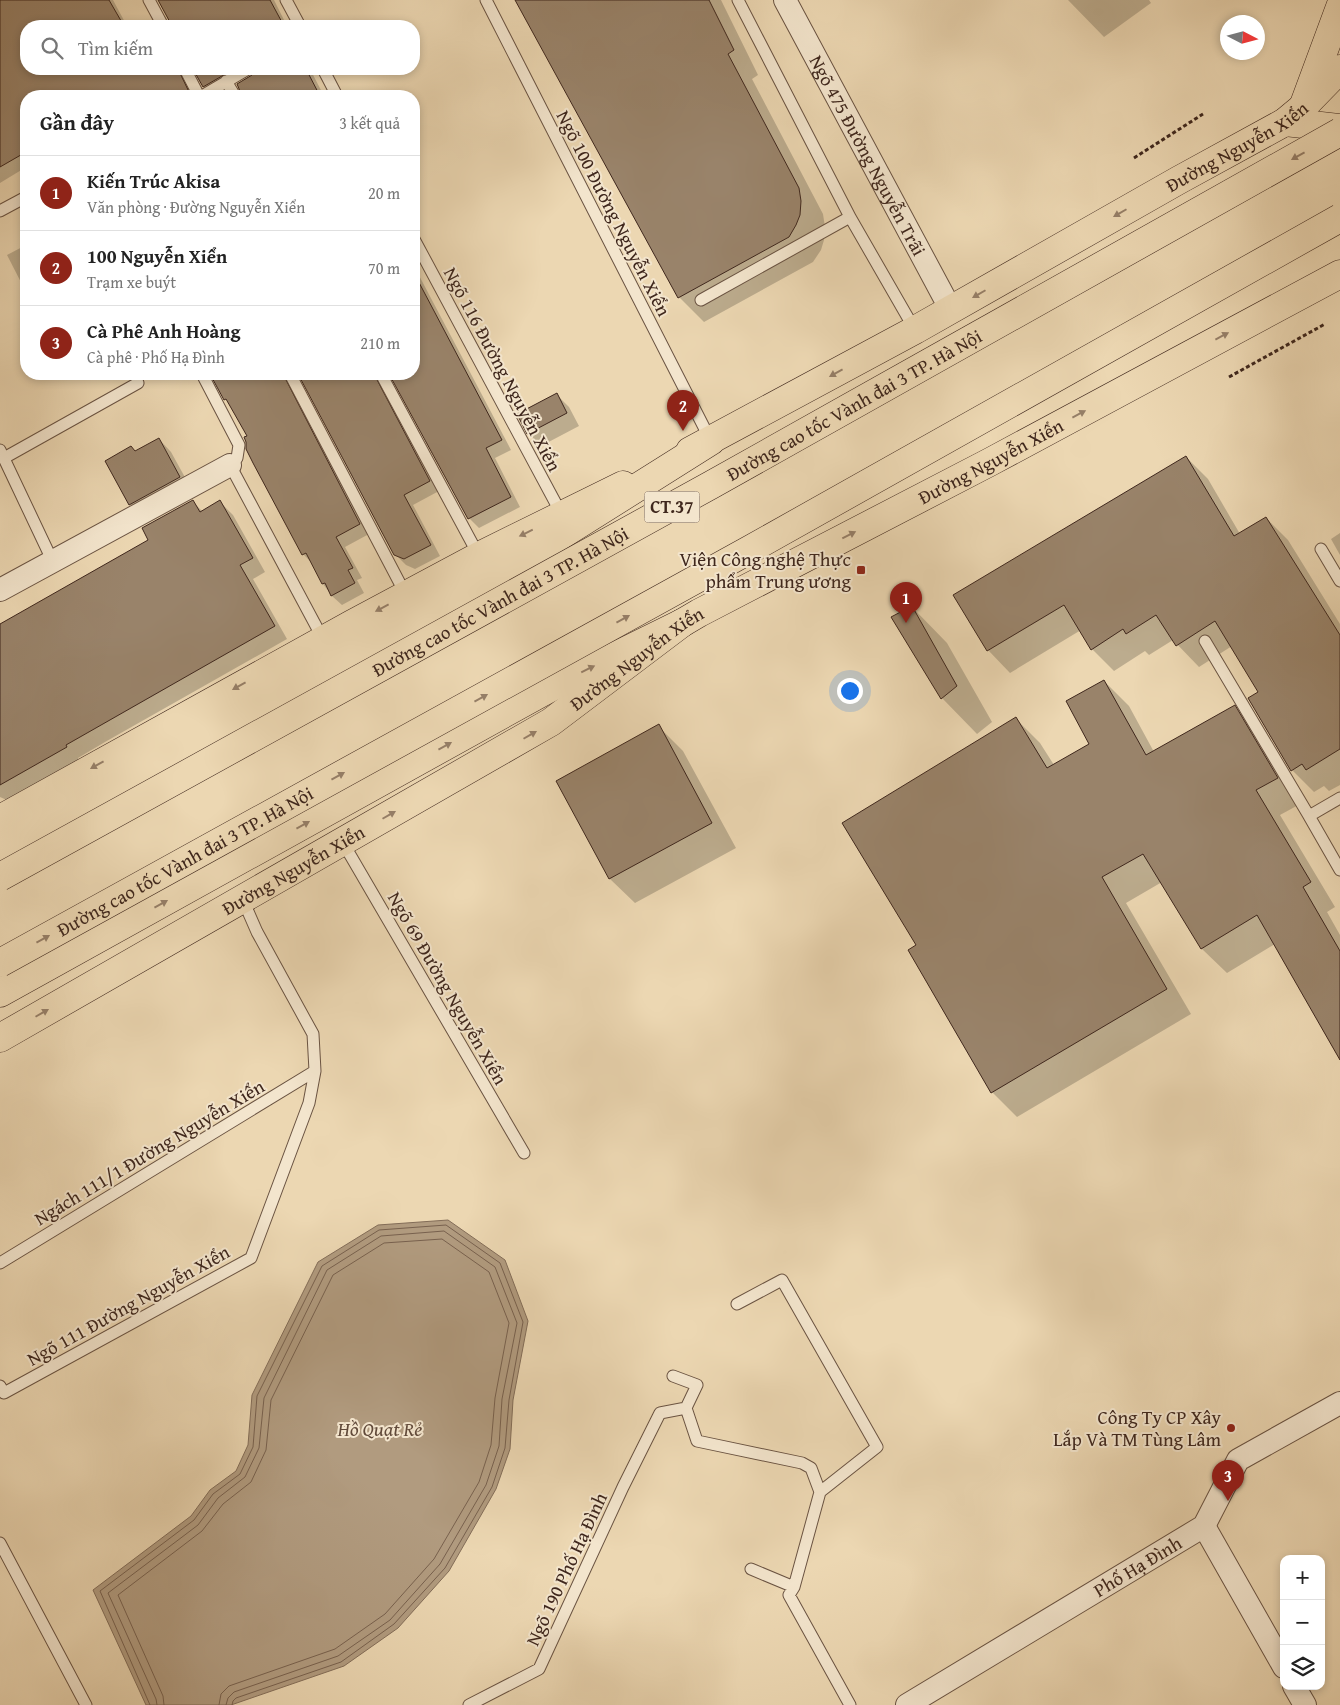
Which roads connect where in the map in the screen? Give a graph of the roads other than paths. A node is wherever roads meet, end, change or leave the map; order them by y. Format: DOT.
graph roads {
  1 [pos="150,0"];
  2 [pos="286,0"];
  3 [pos="486,0"];
  4 [pos="738,0"];
  5 [pos="785,0"];
  6 [pos="1340,7"];
  7 [pos="160,20"];
  8 [pos="297,20"];
  9 [pos="1340,69"];
  10 [pos="188,75"];
  11 [pos="237,75"];
  12 [pos="325,75"];
  13 [pos="226,81"];
  14 [pos="197,90"];
  15 [pos="210,90"];
  16 [pos="231,90"];
  17 [pos="334,90"];
  18 [pos="1294,114"];
  19 [pos="1340,128"];
  20 [pos="1340,132"];
  21 [pos="1151,196"];
  22 [pos="20,200"];
  23 [pos="0,212"];
  24 [pos="850,216"];
  25 [pos="1340,218"];
  26 [pos="420,250"];
  27 [pos="1340,274"];
  28 [pos="702,300"];
  29 [pos="951,310"];
  30 [pos="915,330"];
  31 [pos="205,380"];
  32 [pos="293,380"];
  33 [pos="384,380"];
  34 [pos="138,383"];
  35 [pos="711,441"];
  36 [pos="2,454"];
  37 [pos="230,465"];
  38 [pos="562,515"];
  39 [pos="1321,549"];
  40 [pos="479,556"];
  41 [pos="53,562"];
  42 [pos="1340,581"];
  43 [pos="0,590"];
  44 [pos="406,595"];
  45 [pos="682,623"];
  46 [pos="323,639"];
  47 [pos="1205,642"];
  48 [pos="1340,798"];
  49 [pos="1308,816"];
  50 [pos="342,841"];
  51 [pos="3,842"];
  52 [pos="1340,870"];
  53 [pos="0,877"];
  54 [pos="243,900"];
  55 [pos="0,963"];
  56 [pos="0,993"];
  57 [pos="0,1038"];
  58 [pos="315,1071"];
  59 [pos="524,1153"];
  60 [pos="0,1263"];
  61 [pos="737,1304"];
  62 [pos="673,1376"];
  63 [pos="0,1386"];
  64 [pos="1340,1403"];
  65 [pos="686,1408"];
  66 [pos="820,1492"];
  67 [pos="1204,1526"];
  68 [pos="0,1543"];
  69 [pos="751,1569"];
  70 [pos="794,1586"];
  71 [pos="1280,1660"];
  72 [pos="1296,1690"];
  73 [pos="932,1699"];
  74 [pos="86,1705"];
  75 [pos="469,1705"];
  76 [pos="850,1705"];
  77 [pos="907,1705"];
  78 [pos="1305,1705"];
  1 -- 7 [label="lane"];
  2 -- 8 [label="lane"];
  3 -- 35 [label="lane, Ngõ 100 Đường Nguyễn Xiển"];
  4 -- 24 [label="lane"];
  5 -- 29 [label="street, Ngõ 475 Đường Nguyễn Trãi"];
  6 -- 18 [label="main road"];
  9 -- 18 [label="main road, Đường Nguyễn Xiển"];
  10 -- 14 [label="lane"];
  11 -- 13 [label="lane"];
  12 -- 17 [label="lane"];
  13 -- 15 [label="lane"];
  13 -- 16 [label="lane"];
  18 -- 19 [label="main road"];
  18 -- 21 [label="main road, Đường Nguyễn Xiển"];
  20 -- 53 [label="main road, Đường cao tốc Vành đai 3 TP. Hà Nội / CT.37, one-way, bridge"];
  21 -- 29 [label="main road, Đường Nguyễn Xiển, one-way"];
  21 -- 51 [label="main road, Đường Nguyễn Xiển"];
  22 -- 23 [label="lane"];
  24 -- 28 [label="lane"];
  24 -- 30 [label="lane"];
  55 -- 25 [label="main road, Đường cao tốc Vành đai 3 TP. Hà Nội, one-way, bridge"];
  26 -- 38 [label="lane, Ngõ 116 Đường Nguyễn Xiển"];
  45 -- 27 [label="main road, Đường Nguyễn Xiển, one-way"];
  29 -- 30 [label="main road, Đường Nguyễn Xiển"];
  30 -- 35 [label="main road, Đường Nguyễn Xiển, one-way"];
  31 -- 37 [label="lane"];
  32 -- 44 [label="lane"];
  33 -- 40 [label="lane"];
  34 -- 36 [label="lane"];
  35 -- 38 [label="main road, Đường Nguyễn Xiển"];
  35 -- 51 [label="main road"];
  36 -- 41 [label="lane"];
  37 -- 41 [label="street"];
  37 -- 46 [label="lane"];
  38 -- 40 [label="main road, Đường Nguyễn Xiển, one-way"];
  39 -- 42 [label="lane"];
  40 -- 44 [label="main road, Đường Nguyễn Xiển"];
  41 -- 43 [label="street"];
  44 -- 46 [label="main road, Đường Nguyễn Xiển, one-way"];
  50 -- 45 [label="main road, Đường Nguyễn Xiển, one-way"];
  56 -- 45 [label="main road, one-way"];
  46 -- 51 [label="main road, Đường Nguyễn Xiển, one-way"];
  47 -- 49 [label="lane"];
  48 -- 49 [label="lane"];
  49 -- 52 [label="lane"];
  50 -- 54 [label="main road, Đường Nguyễn Xiển"];
  50 -- 59 [label="lane, Ngõ 69 Đường Nguyễn Xiển"];
  57 -- 54 [label="main road, Đường Nguyễn Xiển, one-way"];
  54 -- 58 [label="lane"];
  58 -- 60 [label="lane, Ngách 111/1 Đường Nguyễn Xiển"];
  58 -- 63 [label="lane, Ngõ 111 Đường Nguyễn Xiển"];
  61 -- 66 [label="lane"];
  62 -- 65 [label="lane"];
  64 -- 67 [label="street"];
  65 -- 66 [label="lane"];
  65 -- 75 [label="lane, Ngõ 190 Phố Hạ Đình"];
  66 -- 70 [label="lane"];
  67 -- 71 [label="street"];
  67 -- 73 [label="street, Phố Hạ Đình"];
  68 -- 74 [label="lane"];
  69 -- 70 [label="lane"];
  70 -- 76 [label="lane"];
  72 -- 78 [label="street"];
  73 -- 77 [label="street, Phố Hạ Đình"];
}
